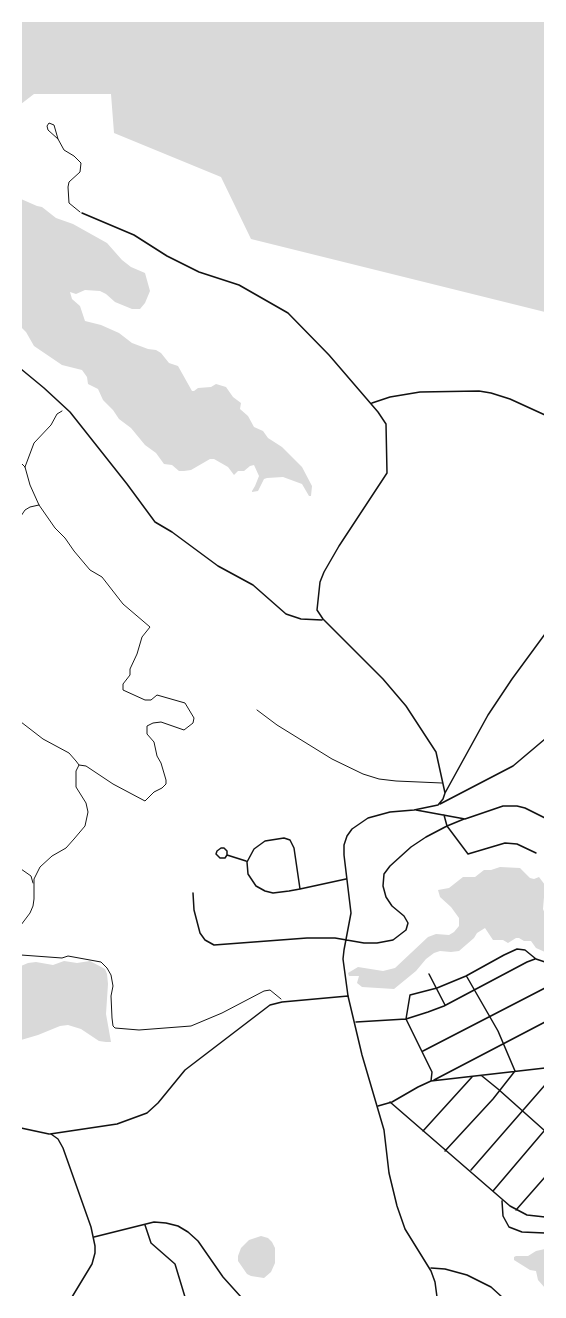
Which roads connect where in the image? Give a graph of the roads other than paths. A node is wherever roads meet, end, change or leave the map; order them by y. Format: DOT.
graph roads {
  1 [pos="58,140"];
  2 [pos="82,213"];
  3 [pos="21,369"];
  4 [pos="371,404"];
  5 [pos="545,415"];
  6 [pos="323,620"];
  7 [pos="545,634"];
  8 [pos="257,710"];
  9 [pos="545,739"];
  10 [pos="442,783"];
  11 [pos="445,793"];
  12 [pos="438,805"];
  13 [pos="414,810"];
  14 [pos="444,815"];
  15 [pos="545,818"];
  16 [pos="465,819"];
  17 [pos="447,826"];
  18 [pos="536,853"];
  19 [pos="227,855"];
  20 [pos="247,862"];
  21 [pos="347,879"];
  22 [pos="300,889"];
  23 [pos="193,893"];
  24 [pos="346,940"];
  25 [pos="536,959"];
  26 [pos="545,962"];
  27 [pos="429,974"];
  28 [pos="466,976"];
  29 [pos="437,988"];
  30 [pos="545,988"];
  31 [pos="475,990"];
  32 [pos="348,996"];
  33 [pos="445,1005"];
  34 [pos="489,1016"];
  35 [pos="406,1019"];
  36 [pos="354,1022"];
  37 [pos="545,1022"];
  38 [pos="503,1043"];
  39 [pos="422,1052"];
  40 [pos="545,1068"];
  41 [pos="515,1071"];
  42 [pos="481,1076"];
  43 [pos="473,1077"];
  44 [pos="431,1081"];
  45 [pos="545,1085"];
  46 [pos="500,1090"];
  47 [pos="390,1102"];
  48 [pos="377,1107"];
  49 [pos="523,1111"];
  50 [pos="21,1128"];
  51 [pos="545,1131"];
  52 [pos="423,1132"];
  53 [pos="50,1134"];
  54 [pos="445,1151"];
  55 [pos="469,1172"];
  56 [pos="545,1177"];
  57 [pos="492,1191"];
  58 [pos="502,1199"];
  59 [pos="516,1210"];
  60 [pos="545,1217"];
  61 [pos="144,1224"];
  62 [pos="545,1233"];
  63 [pos="93,1237"];
  64 [pos="430,1268"];
  65 [pos="72,1297"];
  66 [pos="185,1297"];
  67 [pos="241,1297"];
  68 [pos="437,1297"];
  69 [pos="502,1297"];
  1 -- 1 [label="lane"];
  1 -- 2 [label="lane"];
  2 -- 4 [label="street"];
  3 -- 6 [label="street"];
  4 -- 5 [label="street"];
  4 -- 6 [label="street"];
  6 -- 10 [label="street"];
  7 -- 11 [label="street"];
  8 -- 10 [label="lane"];
  9 -- 12 [label="street"];
  10 -- 11 [label="street"];
  11 -- 12 [label="street"];
  12 -- 13 [label="street"];
  13 -- 14 [label="street"];
  13 -- 21 [label="street"];
  14 -- 16 [label="street"];
  14 -- 17 [label="street"];
  15 -- 16 [label="street"];
  16 -- 17 [label="street"];
  17 -- 18 [label="street"];
  17 -- 24 [label="street"];
  19 -- 20 [label="street"];
  20 -- 22 [label="street"];
  20 -- 22 [label="street"];
  21 -- 22 [label="street"];
  21 -- 24 [label="street"];
  23 -- 24 [label="street"];
  24 -- 32 [label="street"];
  25 -- 26 [label="street"];
  25 -- 28 [label="street"];
  25 -- 31 [label="street"];
  27 -- 29 [label="street"];
  28 -- 29 [label="street"];
  28 -- 31 [label="street"];
  29 -- 33 [label="street"];
  29 -- 35 [label="street"];
  30 -- 34 [label="street"];
  31 -- 33 [label="street"];
  31 -- 34 [label="street"];
  32 -- 36 [label="street"];
  32 -- 53 [label="street"];
  33 -- 35 [label="street"];
  34 -- 38 [label="street"];
  34 -- 39 [label="street"];
  35 -- 36 [label="street"];
  35 -- 39 [label="street"];
  36 -- 48 [label="street"];
  37 -- 38 [label="street"];
  38 -- 41 [label="street"];
  38 -- 44 [label="street"];
  39 -- 44 [label="street"];
  40 -- 41 [label="street"];
  41 -- 42 [label="street"];
  41 -- 46 [label="street"];
  42 -- 43 [label="street"];
  42 -- 46 [label="street"];
  43 -- 44 [label="street"];
  43 -- 52 [label="street"];
  44 -- 47 [label="street"];
  45 -- 49 [label="street"];
  46 -- 49 [label="street"];
  46 -- 54 [label="street"];
  47 -- 48 [label="street"];
  47 -- 52 [label="street"];
  48 -- 64 [label="street"];
  49 -- 51 [label="street"];
  49 -- 55 [label="street"];
  50 -- 53 [label="street"];
  51 -- 57 [label="street"];
  52 -- 54 [label="street"];
  53 -- 63 [label="street"];
  54 -- 55 [label="street"];
  55 -- 57 [label="street"];
  56 -- 59 [label="street"];
  57 -- 58 [label="street"];
  58 -- 59 [label="street"];
  58 -- 62 [label="street"];
  59 -- 60 [label="street"];
  61 -- 63 [label="street"];
  61 -- 66 [label="street"];
  61 -- 67 [label="street"];
  63 -- 65 [label="street"];
  64 -- 68 [label="street"];
  64 -- 69 [label="street"];
}
